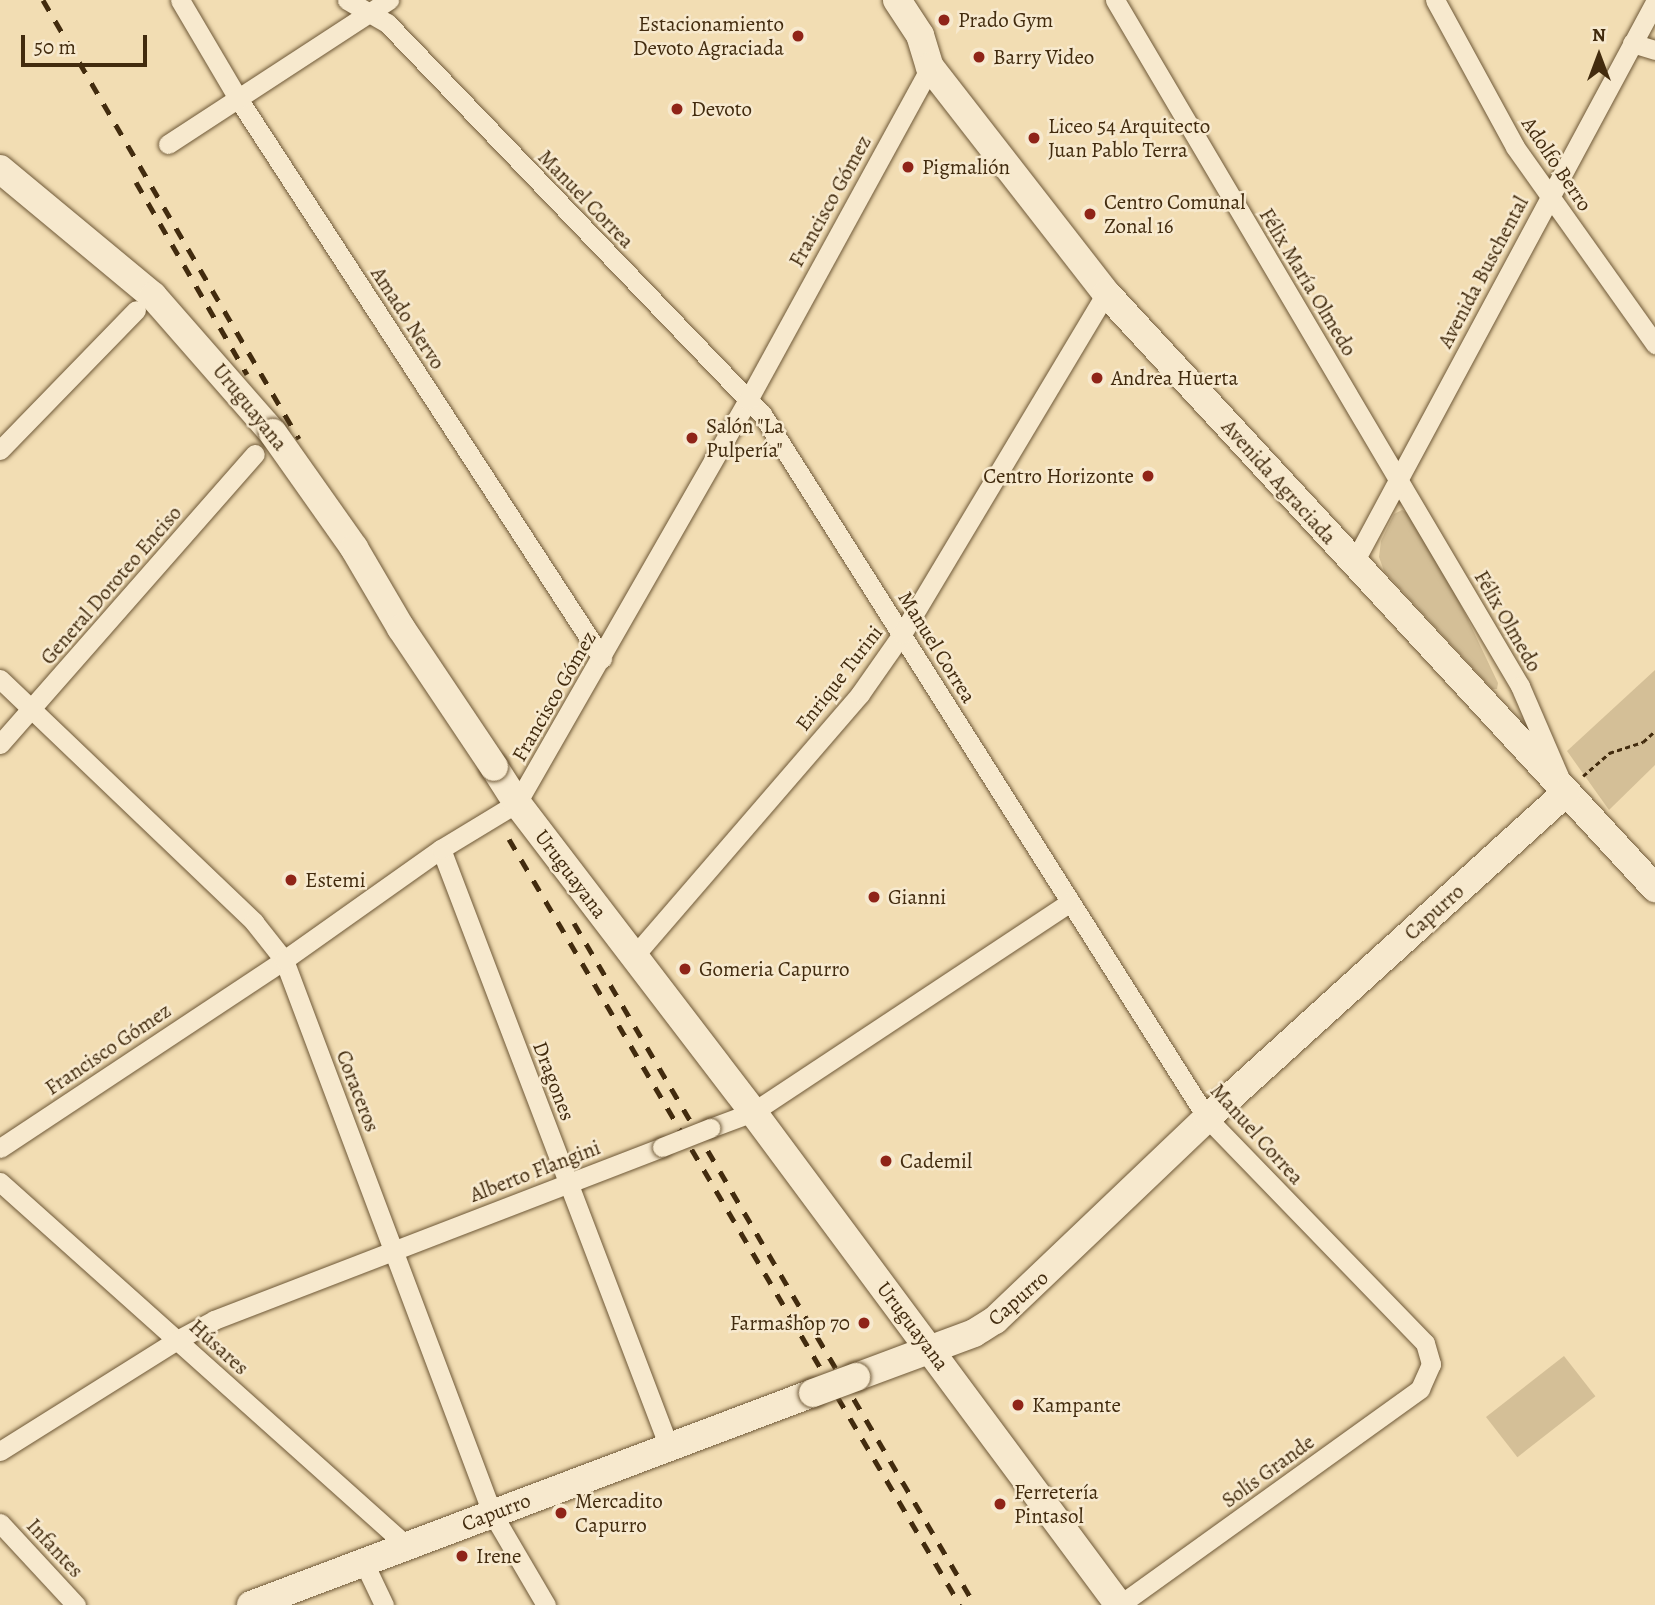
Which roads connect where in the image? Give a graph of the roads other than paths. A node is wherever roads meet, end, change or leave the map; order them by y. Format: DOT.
graph roads {
  1 [pos="180,0"];
  2 [pos="347,0"];
  3 [pos="389,0"];
  4 [pos="879,0"];
  5 [pos="897,0"];
  6 [pos="1115,0"];
  7 [pos="1436,0"];
  8 [pos="1655,2"];
  9 [pos="369,13"];
  10 [pos="1632,43"];
  11 [pos="1655,50"];
  12 [pos="928,62"];
  13 [pos="239,100"];
  14 [pos="168,144"];
  15 [pos="0,169"];
  16 [pos="1549,196"];
  17 [pos="1107,293"];
  18 [pos="136,310"];
  19 [pos="1655,344"];
  20 [pos="748,400"];
  21 [pos="0,450"];
  22 [pos="255,454"];
  23 [pos="1398,479"];
  24 [pos="1353,564"];
  25 [pos="902,634"];
  26 [pos="602,658"];
  27 [pos="0,679"];
  28 [pos="33,710"];
  29 [pos="0,744"];
  30 [pos="1566,792"];
  31 [pos="517,803"];
  32 [pos="441,849"];
  33 [pos="1655,888"];
  34 [pos="1070,902"];
  35 [pos="634,957"];
  36 [pos="284,960"];
  37 [pos="753,1112"];
  38 [pos="1207,1118"];
  39 [pos="0,1148"];
  40 [pos="0,1182"];
  41 [pos="568,1182"];
  42 [pos="395,1250"];
  43 [pos="177,1340"];
  44 [pos="930,1350"];
  45 [pos="1431,1364"];
  46 [pos="669,1447"];
  47 [pos="0,1451"];
  48 [pos="492,1513"];
  49 [pos="0,1523"];
  50 [pos="407,1546"];
  51 [pos="364,1563"];
  52 [pos="258,1604"];
  53 [pos="76,1605"];
  54 [pos="384,1605"];
  55 [pos="546,1605"];
  56 [pos="1119,1605"];
  1 -- 13 [label="street, Amado Nervo"];
  2 -- 9 [label="street, Manuel Correa"];
  3 -- 9 [label="street"];
  4 -- 12 [label="street, Avenida Agraciada"];
  5 -- 12 [label="street, Avenida Agraciada"];
  6 -- 23 [label="street, Félix María Olmedo"];
  7 -- 16 [label="street, Adolfo Berro"];
  8 -- 10 [label="street, Avenida Buschental"];
  9 -- 13 [label="street"];
  9 -- 20 [label="street, Manuel Correa"];
  10 -- 11 [label="street"];
  10 -- 16 [label="street, Avenida Buschental"];
  12 -- 17 [label="street, Avenida Agraciada"];
  12 -- 20 [label="street, Francisco Gómez"];
  13 -- 14 [label="street"];
  13 -- 26 [label="street, Amado Nervo"];
  15 -- 31 [label="street, Uruguayana, bridge"];
  16 -- 19 [label="street, Adolfo Berro"];
  16 -- 23 [label="street, Avenida Buschental"];
  17 -- 24 [label="street, Avenida Agraciada"];
  17 -- 25 [label="street, Enrique Turini"];
  18 -- 21 [label="street"];
  20 -- 25 [label="street, Manuel Correa"];
  20 -- 26 [label="street, Francisco Gómez"];
  22 -- 28 [label="street, General Doroteo Enciso"];
  23 -- 24 [label="street, Avenida Buschental"];
  23 -- 30 [label="street, Félix Olmedo"];
  24 -- 30 [label="street, Avenida Agraciada"];
  25 -- 34 [label="street, Manuel Correa"];
  25 -- 35 [label="street, Enrique Turini"];
  26 -- 31 [label="street, Francisco Gómez"];
  27 -- 28 [label="street, Coraceros"];
  28 -- 29 [label="street, General Doroteo Enciso"];
  28 -- 36 [label="street, Coraceros"];
  30 -- 33 [label="street, Avenida Agraciada"];
  30 -- 38 [label="street, Capurro"];
  31 -- 32 [label="street, Francisco Gómez"];
  31 -- 35 [label="street, Uruguayana"];
  32 -- 36 [label="street, Francisco Gómez"];
  32 -- 41 [label="street, Dragones"];
  34 -- 37 [label="street, Alberto Flangini"];
  34 -- 38 [label="street, Manuel Correa"];
  35 -- 37 [label="street, Uruguayana"];
  36 -- 39 [label="street, Francisco Gómez"];
  36 -- 42 [label="street, Coraceros"];
  37 -- 41 [label="street, Alberto Flangini, bridge"];
  37 -- 44 [label="street, Uruguayana"];
  38 -- 44 [label="street, Capurro"];
  38 -- 45 [label="street, Manuel Correa"];
  40 -- 43 [label="street, Húsares"];
  41 -- 42 [label="street, Alberto Flangini"];
  41 -- 46 [label="street, Dragones"];
  42 -- 43 [label="street, Alberto Flangini"];
  42 -- 48 [label="street, Coraceros"];
  43 -- 47 [label="street, Alberto Flangini"];
  43 -- 50 [label="street, Húsares"];
  44 -- 46 [label="street, Capurro, bridge"];
  44 -- 56 [label="street, Uruguayana"];
  45 -- 56 [label="street, Solís Grande"];
  46 -- 48 [label="street, Capurro"];
  48 -- 50 [label="street, Capurro"];
  48 -- 55 [label="street, Coraceros"];
  49 -- 53 [label="street, Infantes"];
  50 -- 51 [label="street, Capurro"];
  51 -- 52 [label="street, Capurro"];
  51 -- 54 [label="street"];
}
